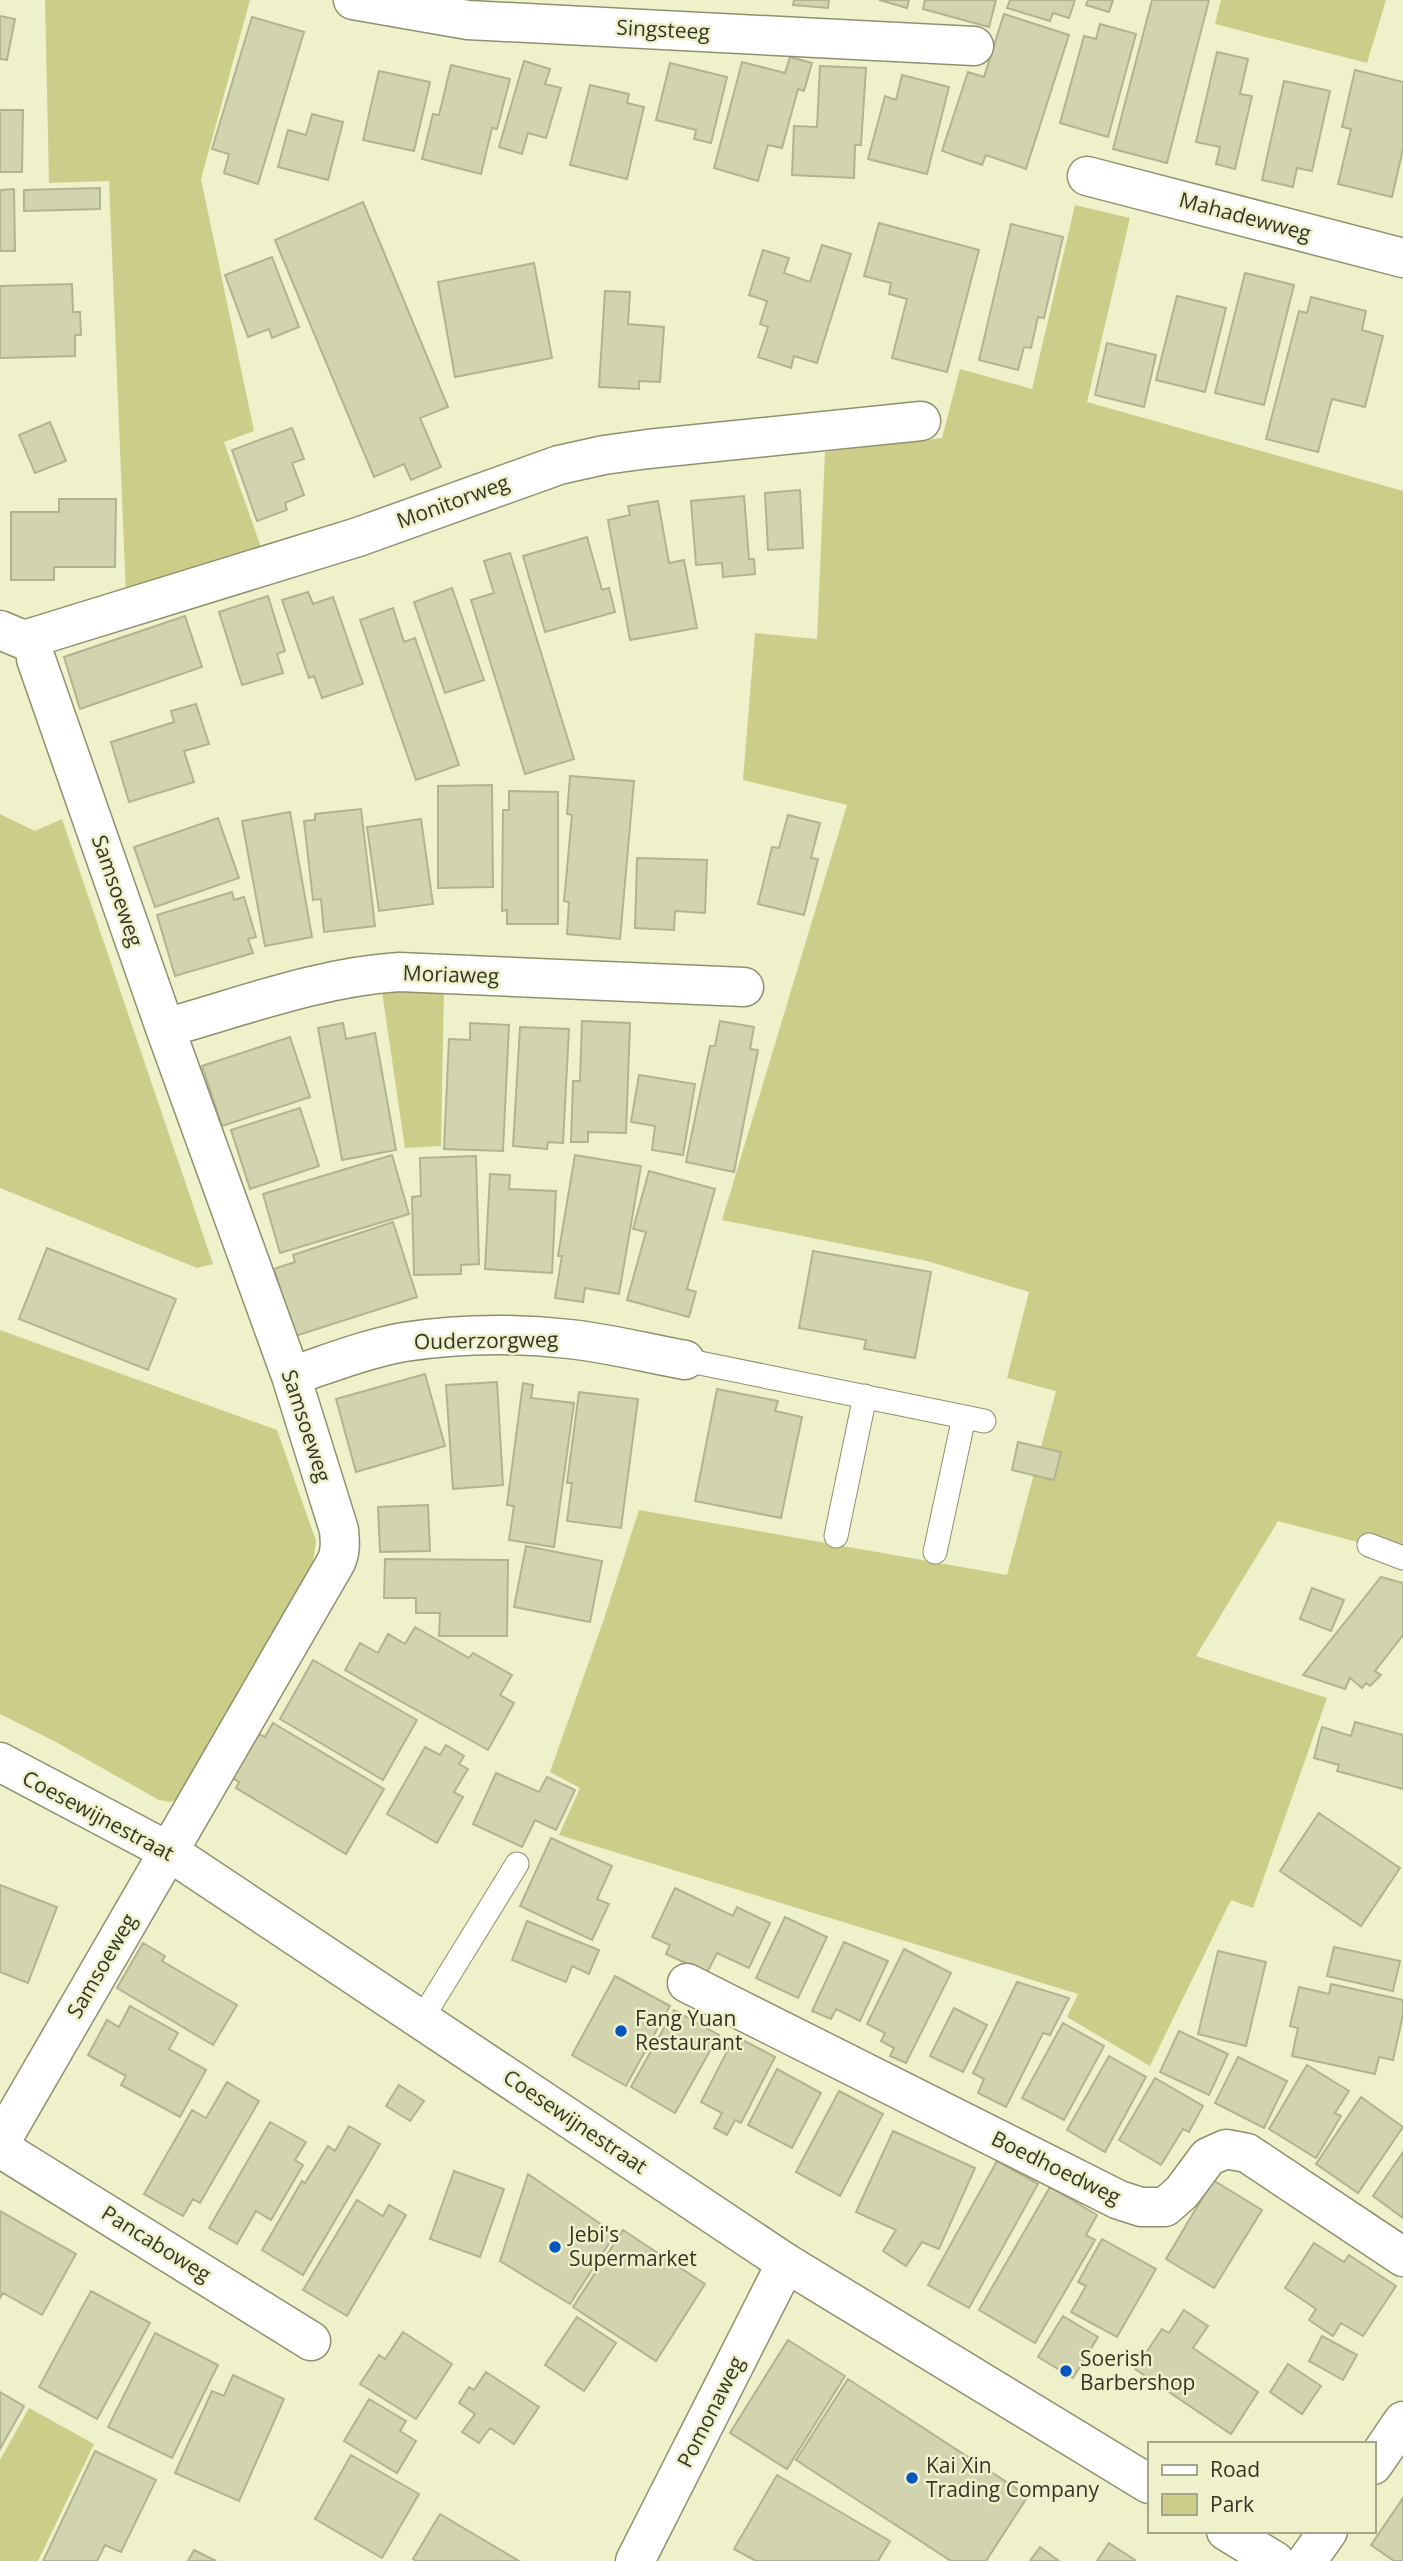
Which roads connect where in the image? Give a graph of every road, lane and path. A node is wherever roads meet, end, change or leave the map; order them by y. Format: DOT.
graph roads {
  1 [pos="353,0"];
  2 [pos="974,46"];
  3 [pos="1087,176"];
  4 [pos="1403,258"];
  5 [pos="921,421"];
  6 [pos="0,630"];
  7 [pos="36,659"];
  8 [pos="744,988"];
  9 [pos="165,1028"];
  10 [pos="685,1360"];
  11 [pos="291,1376"];
  12 [pos="865,1396"];
  13 [pos="836,1536"];
  14 [pos="1369,1545"];
  15 [pos="935,1552"];
  16 [pos="1403,1558"];
  17 [pos="0,1762"];
  18 [pos="168,1852"];
  19 [pos="517,1864"];
  20 [pos="687,1983"];
  21 [pos="421,2020"];
  22 [pos="0,2145"];
  23 [pos="1403,2257"];
  24 [pos="786,2263"];
  25 [pos="311,2341"];
  26 [pos="1403,2421"];
  27 [pos="1375,2462"];
  28 [pos="1148,2483"];
  29 [pos="1230,2533"];
  30 [pos="1327,2533"];
  31 [pos="635,2561"];
  32 [pos="1275,2561"];
  33 [pos="1307,2561"];
  1 -- 2 [label="street, Singsteeg"];
  3 -- 4 [label="street, Mahadewweg"];
  5 -- 6 [label="street, Monitorweg"];
  7 -- 9 [label="street, Samsoeweg"];
  8 -- 9 [label="street, Moriaweg"];
  9 -- 11 [label="street, Samsoeweg"];
  10 -- 11 [label="street, Ouderzorgweg"];
  10 -- 12 [label="lane"];
  11 -- 18 [label="street, Samsoeweg"];
  12 -- 13 [label="lane"];
  12 -- 15 [label="lane"];
  14 -- 16 [label="lane"];
  17 -- 18 [label="street, Coesewijnestraat"];
  18 -- 21 [label="street, Coesewijnestraat"];
  18 -- 22 [label="street, Samsoeweg"];
  19 -- 21 [label="lane"];
  20 -- 23 [label="street, Boedhoedweg"];
  21 -- 24 [label="street, Coesewijnestraat"];
  22 -- 25 [label="street, Pancaboweg"];
  24 -- 28 [label="street, Coesewijnestraat"];
  24 -- 31 [label="street, Pomonaweg"];
  26 -- 27 [label="street"];
  29 -- 32 [label="street"];
  30 -- 33 [label="street"];
}
